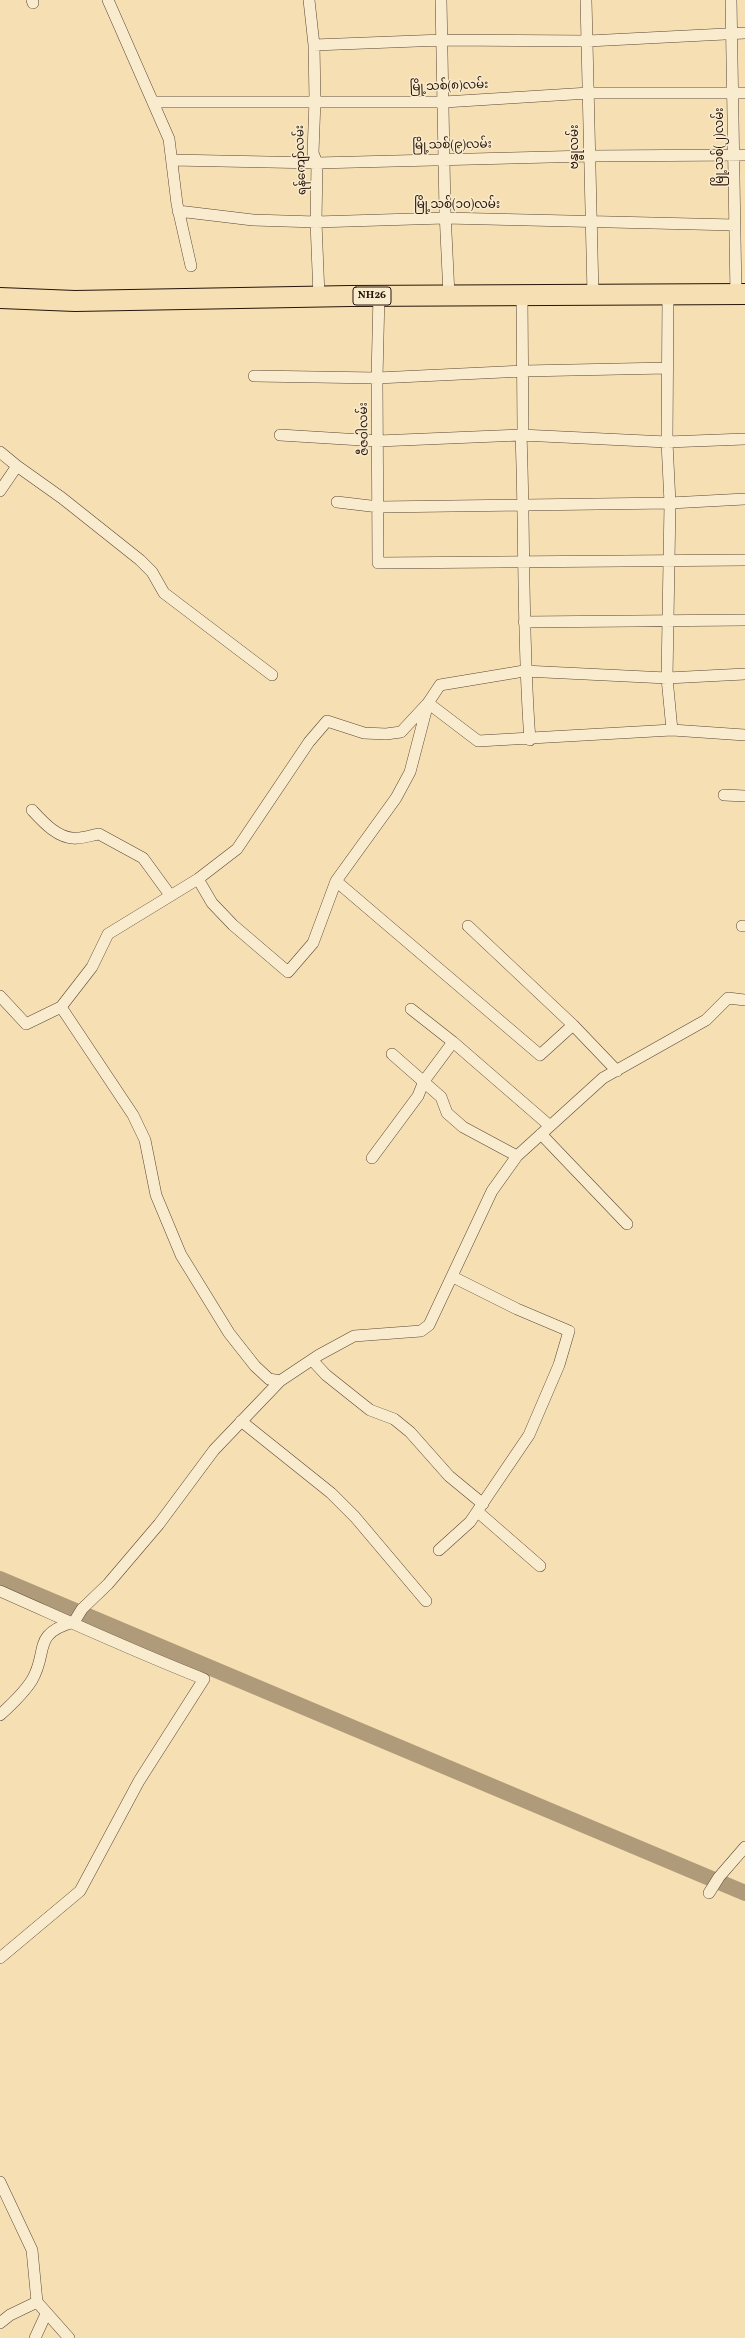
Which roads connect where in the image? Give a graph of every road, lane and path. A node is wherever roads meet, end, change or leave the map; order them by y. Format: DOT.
graph roads {
  1 [pos="108,0"];
  2 [pos="309,0"];
  3 [pos="441,0"];
  4 [pos="586,0"];
  5 [pos="731,0"];
  6 [pos="731,33"];
  7 [pos="745,33"];
  8 [pos="443,40"];
  9 [pos="588,41"];
  10 [pos="314,45"];
  11 [pos="589,93"];
  12 [pos="740,93"];
  13 [pos="315,100"];
  14 [pos="153,102"];
  15 [pos="444,102"];
  16 [pos="745,154"];
  17 [pos="733,155"];
  18 [pos="589,156"];
  19 [pos="444,159"];
  20 [pos="172,160"];
  21 [pos="317,162"];
  22 [pos="178,211"];
  23 [pos="445,218"];
  24 [pos="591,220"];
  25 [pos="316,222"];
  26 [pos="735,225"];
  27 [pos="191,266"];
  28 [pos="593,294"];
  29 [pos="668,294"];
  30 [pos="741,294"];
  31 [pos="449,295"];
  32 [pos="522,295"];
  33 [pos="319,296"];
  34 [pos="379,296"];
  35 [pos="0,298"];
  36 [pos="667,368"];
  37 [pos="524,371"];
  38 [pos="254,376"];
  39 [pos="377,378"];
  40 [pos="280,435"];
  41 [pos="521,435"];
  42 [pos="745,439"];
  43 [pos="378,441"];
  44 [pos="667,442"];
  45 [pos="0,452"];
  46 [pos="17,466"];
  47 [pos="0,491"];
  48 [pos="745,499"];
  49 [pos="337,502"];
  50 [pos="670,503"];
  51 [pos="524,506"];
  52 [pos="379,507"];
  53 [pos="745,560"];
  54 [pos="669,561"];
  55 [pos="523,562"];
  56 [pos="667,620"];
  57 [pos="745,620"];
  58 [pos="524,622"];
  59 [pos="524,671"];
  60 [pos="745,674"];
  61 [pos="272,675"];
  62 [pos="667,678"];
  63 [pos="428,703"];
  64 [pos="672,730"];
  65 [pos="745,735"];
  66 [pos="530,740"];
  67 [pos="724,795"];
  68 [pos="745,796"];
  69 [pos="32,810"];
  70 [pos="198,879"];
  71 [pos="336,881"];
  72 [pos="170,895"];
  73 [pos="468,926"];
  74 [pos="0,996"];
  75 [pos="745,1000"];
  76 [pos="61,1007"];
  77 [pos="411,1009"];
  78 [pos="573,1025"];
  79 [pos="453,1042"];
  80 [pos="392,1054"];
  81 [pos="617,1071"];
  82 [pos="424,1081"];
  83 [pos="550,1126"];
  84 [pos="541,1134"];
  85 [pos="517,1156"];
  86 [pos="372,1158"];
  87 [pos="627,1224"];
  88 [pos="453,1277"];
  89 [pos="312,1360"];
  90 [pos="280,1381"];
  91 [pos="241,1421"];
  92 [pos="481,1508"];
  93 [pos="439,1550"];
  94 [pos="540,1566"];
  95 [pos="0,1591"];
  96 [pos="426,1601"];
  97 [pos="74,1622"];
  98 [pos="0,1715"];
  99 [pos="745,1847"];
  100 [pos="709,1893"];
  101 [pos="0,1958"];
  102 [pos="0,2182"];
  103 [pos="37,2302"];
  104 [pos="46,2314"];
  105 [pos="0,2323"];
  106 [pos="35,2338"];
  107 [pos="69,2338"];
  1 -- 14 [label="street"];
  2 -- 10 [label="street, ရန်ကျော်လမ်း"];
  3 -- 8 [label="street"];
  4 -- 9 [label="street, ဗန္ဓုလမ်း"];
  5 -- 6 [label="street, မြို့သစ်(၂)လမ်း"];
  6 -- 7 [label="street"];
  6 -- 9 [label="street"];
  6 -- 12 [label="street, မြို့သစ်(၂)လမ်း"];
  8 -- 9 [label="street"];
  8 -- 10 [label="street"];
  8 -- 15 [label="street"];
  9 -- 11 [label="street, ဗန္ဓုလမ်း"];
  10 -- 13 [label="street, ရန်ကျော်လမ်း"];
  11 -- 12 [label="street, မြို့သစ်(၈)လမ်း"];
  11 -- 15 [label="street, မြို့သစ်(၈)လမ်း"];
  11 -- 18 [label="street, ဗန္ဓုလမ်း"];
  12 -- 17 [label="street, မြို့သစ်(၂)လမ်း"];
  13 -- 14 [label="street, မြို့သစ်(၈)လမ်း"];
  13 -- 15 [label="street, မြို့သစ်(၈)လမ်း"];
  13 -- 21 [label="street, ရန်ကျော်လမ်း"];
  14 -- 20 [label="street"];
  15 -- 19 [label="street"];
  16 -- 17 [label="street, မြို့သစ်(၉)လမ်း"];
  17 -- 18 [label="street, မြို့သစ်(၉)လမ်း"];
  17 -- 26 [label="street, မြို့သစ်(၂)လမ်း"];
  18 -- 19 [label="street, မြို့သစ်(၉)လမ်း"];
  18 -- 24 [label="street, ဗန္ဓုလမ်း"];
  19 -- 21 [label="street, မြို့သစ်(၉)လမ်း"];
  19 -- 23 [label="street"];
  20 -- 21 [label="street, မြို့သစ်(၉)လမ်း"];
  20 -- 22 [label="street"];
  21 -- 25 [label="street, ရန်ကျော်လမ်း"];
  22 -- 25 [label="street, မြို့သစ်(၁၀)လမ်း"];
  22 -- 27 [label="street"];
  23 -- 24 [label="street, မြို့သစ်(၁၀)လမ်း"];
  23 -- 25 [label="street, မြို့သစ်(၁၀)လမ်း"];
  23 -- 31 [label="street"];
  24 -- 26 [label="street, မြို့သစ်(၁၀)လမ်း"];
  24 -- 28 [label="street, ဗန္ဓုလမ်း"];
  25 -- 33 [label="street, ရန်ကျော်လမ်း"];
  26 -- 30 [label="street, မြို့သစ်(၂)လမ်း"];
  28 -- 29 [label="highway, NH26"];
  28 -- 32 [label="highway, NH26"];
  29 -- 30 [label="highway, NH26"];
  29 -- 36 [label="street"];
  31 -- 32 [label="highway, NH26"];
  31 -- 34 [label="highway, NH26"];
  32 -- 37 [label="street"];
  33 -- 34 [label="highway, NH26"];
  33 -- 35 [label="highway, NH26"];
  34 -- 39 [label="street, ဇီဇဝါလမ်း"];
  36 -- 37 [label="street"];
  36 -- 44 [label="street"];
  37 -- 39 [label="street"];
  37 -- 41 [label="street"];
  38 -- 39 [label="street"];
  39 -- 43 [label="street, ဇီဇဝါလမ်း"];
  40 -- 43 [label="street"];
  41 -- 43 [label="street"];
  41 -- 44 [label="street"];
  41 -- 51 [label="street"];
  42 -- 44 [label="street"];
  43 -- 52 [label="street, ဇီဇဝါလမ်း"];
  44 -- 50 [label="street"];
  45 -- 46 [label="street"];
  46 -- 47 [label="street"];
  46 -- 61 [label="street"];
  48 -- 50 [label="street"];
  49 -- 52 [label="street"];
  50 -- 51 [label="street"];
  50 -- 54 [label="street"];
  51 -- 52 [label="street"];
  51 -- 55 [label="street"];
  52 -- 55 [label="street, ဇီဇဝါလမ်း"];
  53 -- 54 [label="street"];
  54 -- 55 [label="street"];
  54 -- 56 [label="street"];
  55 -- 58 [label="street"];
  56 -- 57 [label="street"];
  56 -- 58 [label="street"];
  56 -- 62 [label="street"];
  58 -- 59 [label="street"];
  59 -- 62 [label="street"];
  59 -- 63 [label="street"];
  59 -- 66 [label="street"];
  60 -- 62 [label="street"];
  62 -- 64 [label="street"];
  63 -- 66 [label="street"];
  63 -- 70 [label="street"];
  63 -- 71 [label="street"];
  64 -- 65 [label="street"];
  64 -- 66 [label="street"];
  67 -- 68 [label="street"];
  69 -- 72 [label="street"];
  70 -- 71 [label="street"];
  70 -- 72 [label="street"];
  71 -- 78 [label="street"];
  72 -- 76 [label="street"];
  73 -- 78 [label="street"];
  74 -- 76 [label="street"];
  75 -- 81 [label="street"];
  76 -- 90 [label="street"];
  77 -- 79 [label="street"];
  78 -- 81 [label="street"];
  79 -- 82 [label="street"];
  79 -- 83 [label="street"];
  80 -- 82 [label="street"];
  81 -- 83 [label="street"];
  82 -- 85 [label="street"];
  82 -- 86 [label="street"];
  83 -- 84 [label="street"];
  84 -- 85 [label="street"];
  84 -- 87 [label="street"];
  85 -- 88 [label="street"];
  88 -- 89 [label="street"];
  88 -- 92 [label="street"];
  89 -- 90 [label="street"];
  89 -- 92 [label="street"];
  90 -- 91 [label="street"];
  91 -- 96 [label="street"];
  91 -- 97 [label="street"];
  92 -- 93 [label="street"];
  92 -- 94 [label="street"];
  95 -- 97 [label="street"];
  97 -- 98 [label="street"];
  97 -- 101 [label="street"];
  99 -- 100 [label="street"];
  102 -- 103 [label="street"];
  103 -- 104 [label="street"];
  103 -- 105 [label="street"];
  104 -- 106 [label="street"];
  104 -- 107 [label="street"];
}
